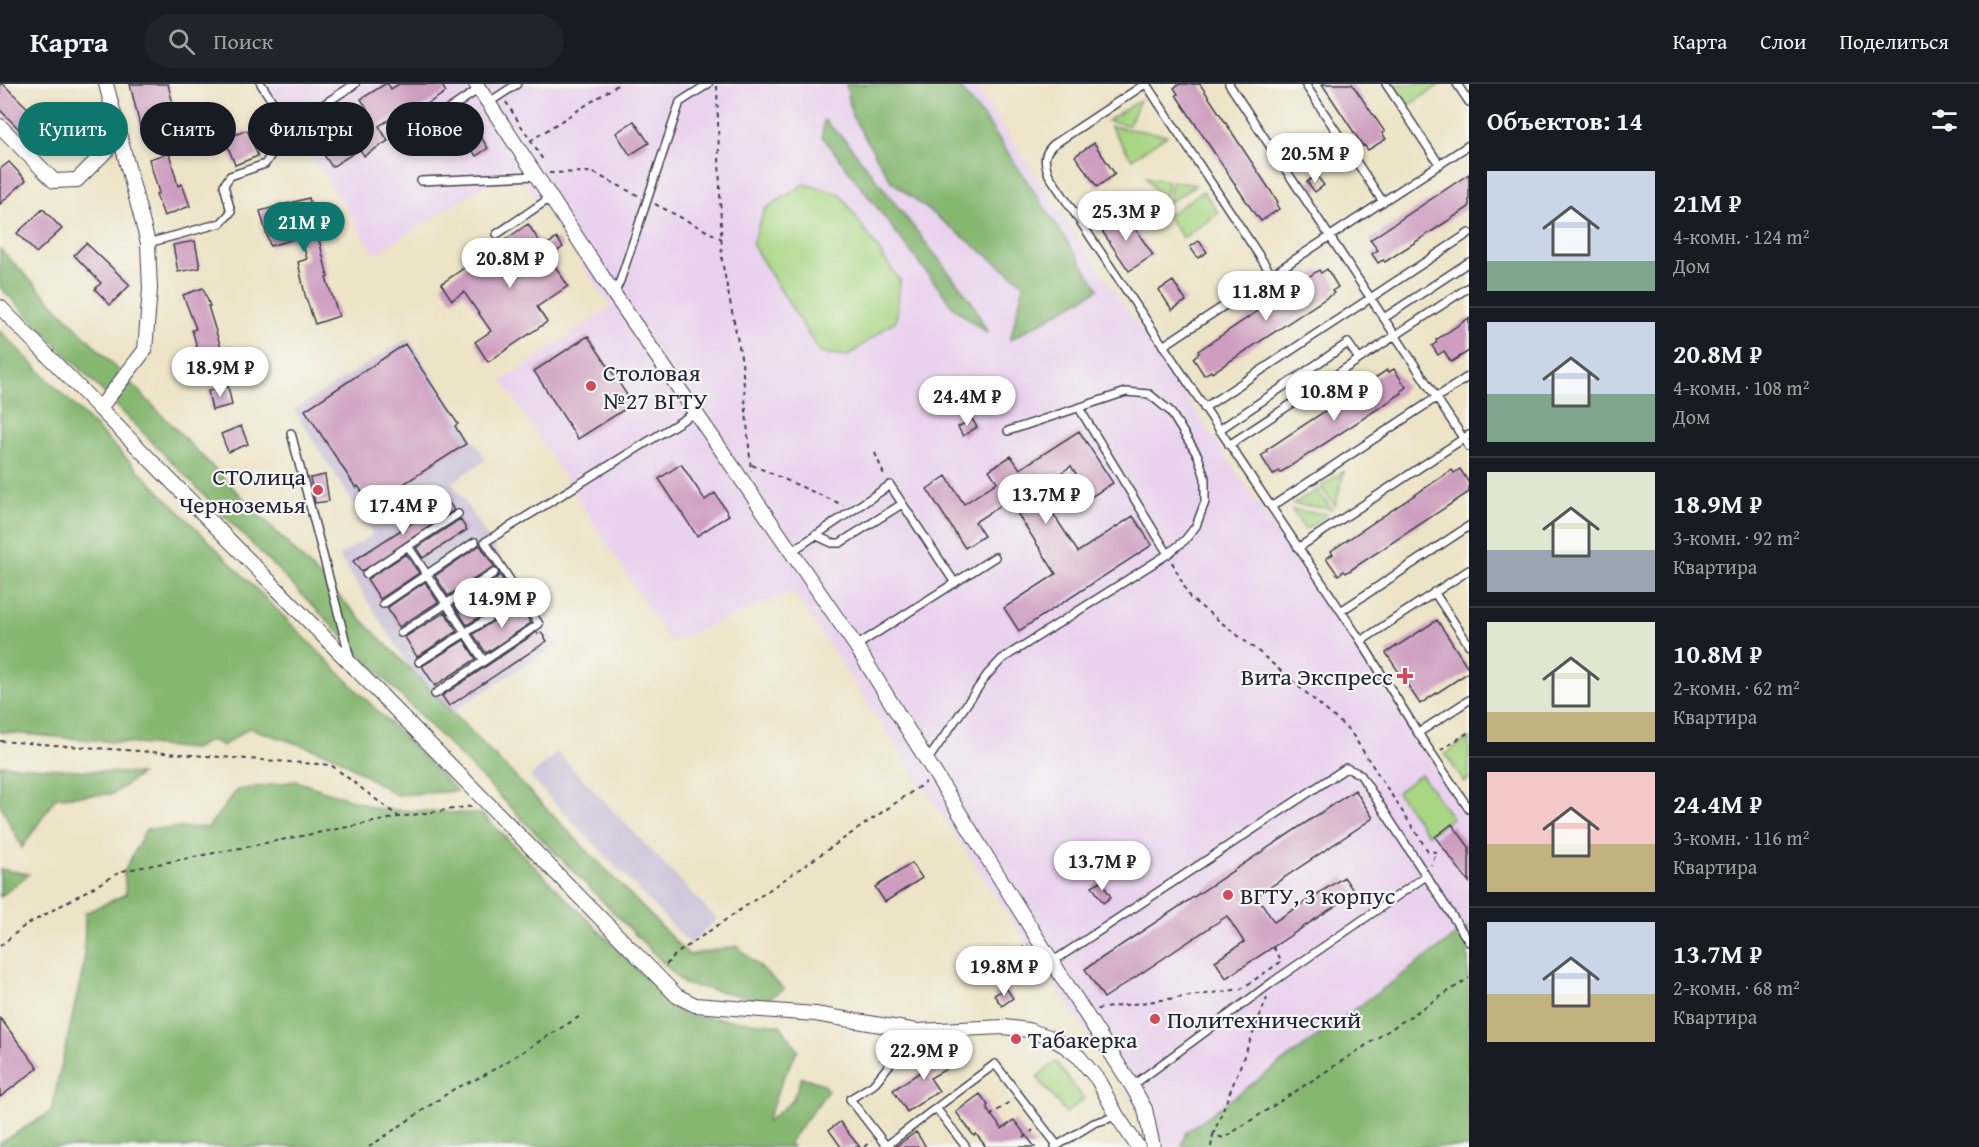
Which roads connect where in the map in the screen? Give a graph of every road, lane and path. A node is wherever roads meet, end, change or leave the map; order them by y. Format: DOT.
graph roads {
  1 [pos="106,84"];
  2 [pos="261,84"];
  3 [pos="356,84"];
  4 [pos="517,84"];
  5 [pos="619,84"];
  6 [pos="708,84"];
  7 [pos="717,84"];
  8 [pos="1145,84"];
  9 [pos="1229,84"];
  10 [pos="1305,84"];
  11 [pos="1386,84"];
  12 [pos="1457,84"];
  13 [pos="478,87"];
  14 [pos="111,102"];
  15 [pos="273,102"];
  16 [pos="328,102"];
  17 [pos="457,102"];
  18 [pos="1469,102"];
  19 [pos="488,103"];
  20 [pos="0,126"];
  21 [pos="18,145"];
  22 [pos="1469,145"];
  23 [pos="518,149"];
  24 [pos="29,156"];
  25 [pos="101,156"];
  26 [pos="125,156"];
  27 [pos="270,156"];
  28 [pos="1439,164"];
  29 [pos="536,176"];
  30 [pos="421,181"];
  31 [pos="550,198"];
  32 [pos="647,200"];
  33 [pos="1383,202"];
  34 [pos="1469,233"];
  35 [pos="497,234"];
  36 [pos="1330,236"];
  37 [pos="722,239"];
  38 [pos="148,243"];
  39 [pos="1469,262"];
  40 [pos="1272,275"];
  41 [pos="1469,287"];
  42 [pos="614,294"];
  43 [pos="1371,298"];
  44 [pos="0,307"];
  45 [pos="1384,318"];
  46 [pos="1395,335"];
  47 [pos="1163,346"];
  48 [pos="1359,359"];
  49 [pos="1469,376"];
  50 [pos="1436,398"];
  51 [pos="99,408"];
  52 [pos="1079,408"];
  53 [pos="1204,408"];
  54 [pos="696,412"];
  55 [pos="1219,430"];
  56 [pos="1008,431"];
  57 [pos="291,433"];
  58 [pos="1466,437"];
  59 [pos="1229,445"];
  60 [pos="1469,447"];
  61 [pos="875,453"];
  62 [pos="751,465"];
  63 [pos="751,471"];
  64 [pos="890,485"];
  65 [pos="902,504"];
  66 [pos="1271,507"];
  67 [pos="854,509"];
  68 [pos="458,514"];
  69 [pos="1469,526"];
  70 [pos="815,535"];
  71 [pos="475,542"];
  72 [pos="408,546"];
  73 [pos="1298,548"];
  74 [pos="791,552"];
  75 [pos="1168,554"];
  76 [pos="995,557"];
  77 [pos="1469,570"];
  78 [pos="494,573"];
  79 [pos="366,574"];
  80 [pos="427,574"];
  81 [pos="955,583"];
  82 [pos="1434,592"];
  83 [pos="514,602"];
  84 [pos="446,603"];
  85 [pos="383,604"];
  86 [pos="1341,611"];
  87 [pos="465,632"];
  88 [pos="401,633"];
  89 [pos="1361,641"];
  90 [pos="1469,645"];
  91 [pos="856,646"];
  92 [pos="484,661"];
  93 [pos="419,662"];
  94 [pos="352,666"];
  95 [pos="435,694"];
  96 [pos="1469,700"];
  97 [pos="1469,732"];
  98 [pos="1418,733"];
  99 [pos="0,741"];
  100 [pos="1433,755"];
  101 [pos="927,760"];
  102 [pos="936,775"];
  103 [pos="1466,799"];
  104 [pos="486,804"];
  105 [pos="1469,809"];
  106 [pos="399,817"];
  107 [pos="1437,852"];
  108 [pos="1426,876"];
  109 [pos="1466,928"];
  110 [pos="1469,942"];
  111 [pos="0,946"];
  112 [pos="1273,947"];
  113 [pos="1282,961"];
  114 [pos="1052,962"];
  115 [pos="656,975"];
  116 [pos="1469,978"];
  117 [pos="1274,981"];
  118 [pos="1085,1011"];
  119 [pos="582,1015"];
  120 [pos="917,1031"];
  121 [pos="1132,1086"];
  122 [pos="1019,1095"];
  123 [pos="936,1108"];
  124 [pos="990,1116"];
  125 [pos="1117,1116"];
  126 [pos="1041,1124"];
  127 [pos="1213,1135"];
  128 [pos="1023,1138"];
  129 [pos="886,1146"];
  130 [pos="1056,1146"];
  131 [pos="369,1147"];
  132 [pos="966,1147"];
  133 [pos="1138,1147"];
  134 [pos="1153,1147"];
  135 [pos="1211,1147"];
  1 -- 14 [label="street"];
  2 -- 15 [label="lane"];
  3 -- 16 [label="lane"];
  4 -- 19 [label="lane"];
  5 -- 23 [label="path"];
  6 -- 32 [label="lane"];
  7 -- 37 [label="path"];
  8 -- 40 [label="lane"];
  8 -- 47 [label="lane"];
  9 -- 36 [label="lane"];
  10 -- 33 [label="lane"];
  11 -- 28 [label="lane"];
  12 -- 18 [label="lane"];
  13 -- 17 [label="lane"];
  13 -- 19 [label="street"];
  19 -- 23 [label="street"];
  20 -- 21 [label="street"];
  22 -- 28 [label="lane"];
  23 -- 29 [label="street"];
  24 -- 25 [label="street"];
  26 -- 38 [label="street"];
  27 -- 38 [label="lane"];
  28 -- 33 [label="lane"];
  29 -- 30 [label="lane"];
  29 -- 31 [label="street"];
  29 -- 32 [label="path"];
  31 -- 35 [label="lane"];
  31 -- 42 [label="street"];
  32 -- 37 [label="path"];
  32 -- 42 [label="lane"];
  33 -- 36 [label="lane"];
  34 -- 43 [label="lane"];
  36 -- 40 [label="lane"];
  36 -- 43 [label="lane"];
  37 -- 62 [label="path"];
  38 -- 51 [label="street"];
  39 -- 45 [label="lane"];
  40 -- 47 [label="lane"];
  41 -- 46 [label="lane"];
  42 -- 54 [label="street"];
  43 -- 45 [label="lane"];
  43 -- 53 [label="lane"];
  44 -- 51 [label="street"];
  45 -- 46 [label="lane"];
  46 -- 48 [label="lane"];
  46 -- 50 [label="lane"];
  47 -- 53 [label="lane"];
  48 -- 55 [label="lane"];
  48 -- 59 [label="lane"];
  49 -- 50 [label="lane"];
  50 -- 58 [label="lane"];
  50 -- 66 [label="lane"];
  51 -- 94 [label="street"];
  52 -- 56 [label="lane"];
  52 -- 75 [label="lane"];
  52 -- 75 [label="lane"];
  53 -- 55 [label="lane"];
  54 -- 74 [label="street"];
  54 -- 92 [label="lane"];
  55 -- 59 [label="lane"];
  57 -- 94 [label="lane"];
  58 -- 60 [label="lane"];
  58 -- 73 [label="lane"];
  59 -- 66 [label="lane"];
  61 -- 64 [label="path"];
  62 -- 63 [label="path"];
  62 -- 67 [label="path"];
  64 -- 65 [label="lane"];
  64 -- 67 [label="lane"];
  65 -- 70 [label="lane"];
  65 -- 81 [label="lane"];
  66 -- 73 [label="lane"];
  67 -- 70 [label="lane"];
  68 -- 72 [label="lane"];
  69 -- 86 [label="lane"];
  70 -- 74 [label="lane"];
  71 -- 80 [label="lane"];
  72 -- 79 [label="lane"];
  72 -- 80 [label="lane"];
  73 -- 86 [label="lane"];
  74 -- 91 [label="street"];
  75 -- 101 [label="lane"];
  75 -- 107 [label="path"];
  76 -- 81 [label="lane"];
  77 -- 82 [label="lane"];
  78 -- 84 [label="lane"];
  80 -- 84 [label="lane"];
  80 -- 85 [label="lane"];
  81 -- 91 [label="lane"];
  82 -- 89 [label="lane"];
  82 -- 90 [label="lane"];
  83 -- 87 [label="lane"];
  84 -- 87 [label="lane"];
  84 -- 88 [label="lane"];
  86 -- 89 [label="lane"];
  87 -- 92 [label="lane"];
  87 -- 93 [label="lane"];
  89 -- 98 [label="lane"];
  91 -- 101 [label="street"];
  92 -- 95 [label="lane"];
  94 -- 104 [label="street"];
  96 -- 98 [label="lane"];
  97 -- 100 [label="path"];
  98 -- 100 [label="lane"];
  99 -- 106 [label="path"];
  100 -- 103 [label="lane"];
  101 -- 102 [label="street"];
  102 -- 114 [label="street"];
  102 -- 115 [label="path"];
  103 -- 105 [label="lane"];
  104 -- 106 [label="path"];
  104 -- 115 [label="street"];
  106 -- 111 [label="path"];
  108 -- 109 [label="lane"];
  108 -- 114 [label="lane"];
  108 -- 117 [label="lane"];
  109 -- 110 [label="lane"];
  112 -- 113 [label="path"];
  113 -- 117 [label="path"];
  113 -- 118 [label="path"];
  114 -- 118 [label="street"];
  115 -- 120 [label="street"];
  116 -- 127 [label="path"];
  117 -- 121 [label="lane"];
  117 -- 127 [label="path"];
  118 -- 121 [label="street"];
  119 -- 131 [label="path"];
  120 -- 125 [label="street"];
  120 -- 129 [label="lane"];
  121 -- 134 [label="street"];
  122 -- 123 [label="lane"];
  122 -- 124 [label="path"];
  122 -- 126 [label="lane"];
  123 -- 129 [label="lane"];
  123 -- 132 [label="lane"];
  125 -- 130 [label="lane"];
  125 -- 133 [label="street"];
  126 -- 128 [label="path"];
  126 -- 130 [label="lane"];
  127 -- 135 [label="path"];
}
